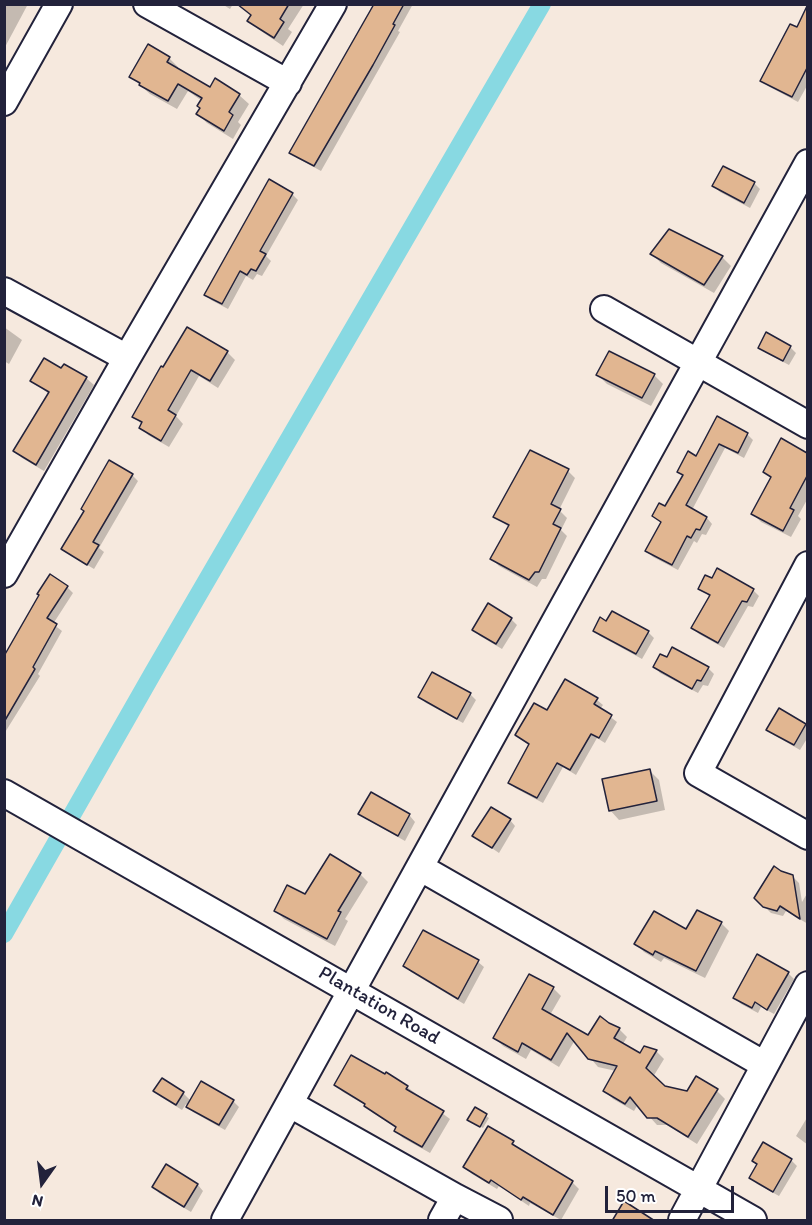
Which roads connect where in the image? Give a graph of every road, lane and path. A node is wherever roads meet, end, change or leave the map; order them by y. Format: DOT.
graph roads {
  1 [pos="59,4"];
  2 [pos="147,4"];
  3 [pos="333,4"];
  4 [pos="288,83"];
  5 [pos="4,102"];
  6 [pos="807,163"];
  7 [pos="4,291"];
  8 [pos="604,309"];
  9 [pos="127,358"];
  10 [pos="698,363"];
  11 [pos="807,425"];
  12 [pos="807,565"];
  13 [pos="4,574"];
  14 [pos="4,793"];
  15 [pos="807,836"];
  16 [pos="421,868"];
  17 [pos="807,985"];
  18 [pos="353,991"];
  19 [pos="765,1065"];
  20 [pos="290,1104"];
  21 [pos="699,1189"];
  22 [pos="455,1197"];
  23 [pos="225,1221"];
  24 [pos="442,1221"];
  25 [pos="499,1221"];
  26 [pos="682,1221"];
  27 [pos="753,1221"];
  1 -- 5 [label="street"];
  2 -- 4 [label="street"];
  3 -- 4 [label="street"];
  4 -- 9 [label="street"];
  6 -- 10 [label="street"];
  7 -- 9 [label="street"];
  8 -- 10 [label="street"];
  9 -- 13 [label="street"];
  10 -- 11 [label="street"];
  10 -- 16 [label="street"];
  12 -- 15 [label="street"];
  14 -- 18 [label="street, Plantation Road"];
  16 -- 18 [label="street"];
  16 -- 19 [label="street"];
  17 -- 19 [label="street"];
  18 -- 20 [label="street"];
  18 -- 21 [label="street, Plantation Road"];
  19 -- 21 [label="street"];
  20 -- 22 [label="street"];
  20 -- 23 [label="street"];
  21 -- 26 [label="street"];
  21 -- 27 [label="street, Plantation Road"];
  22 -- 24 [label="street"];
  22 -- 25 [label="street"];
}
